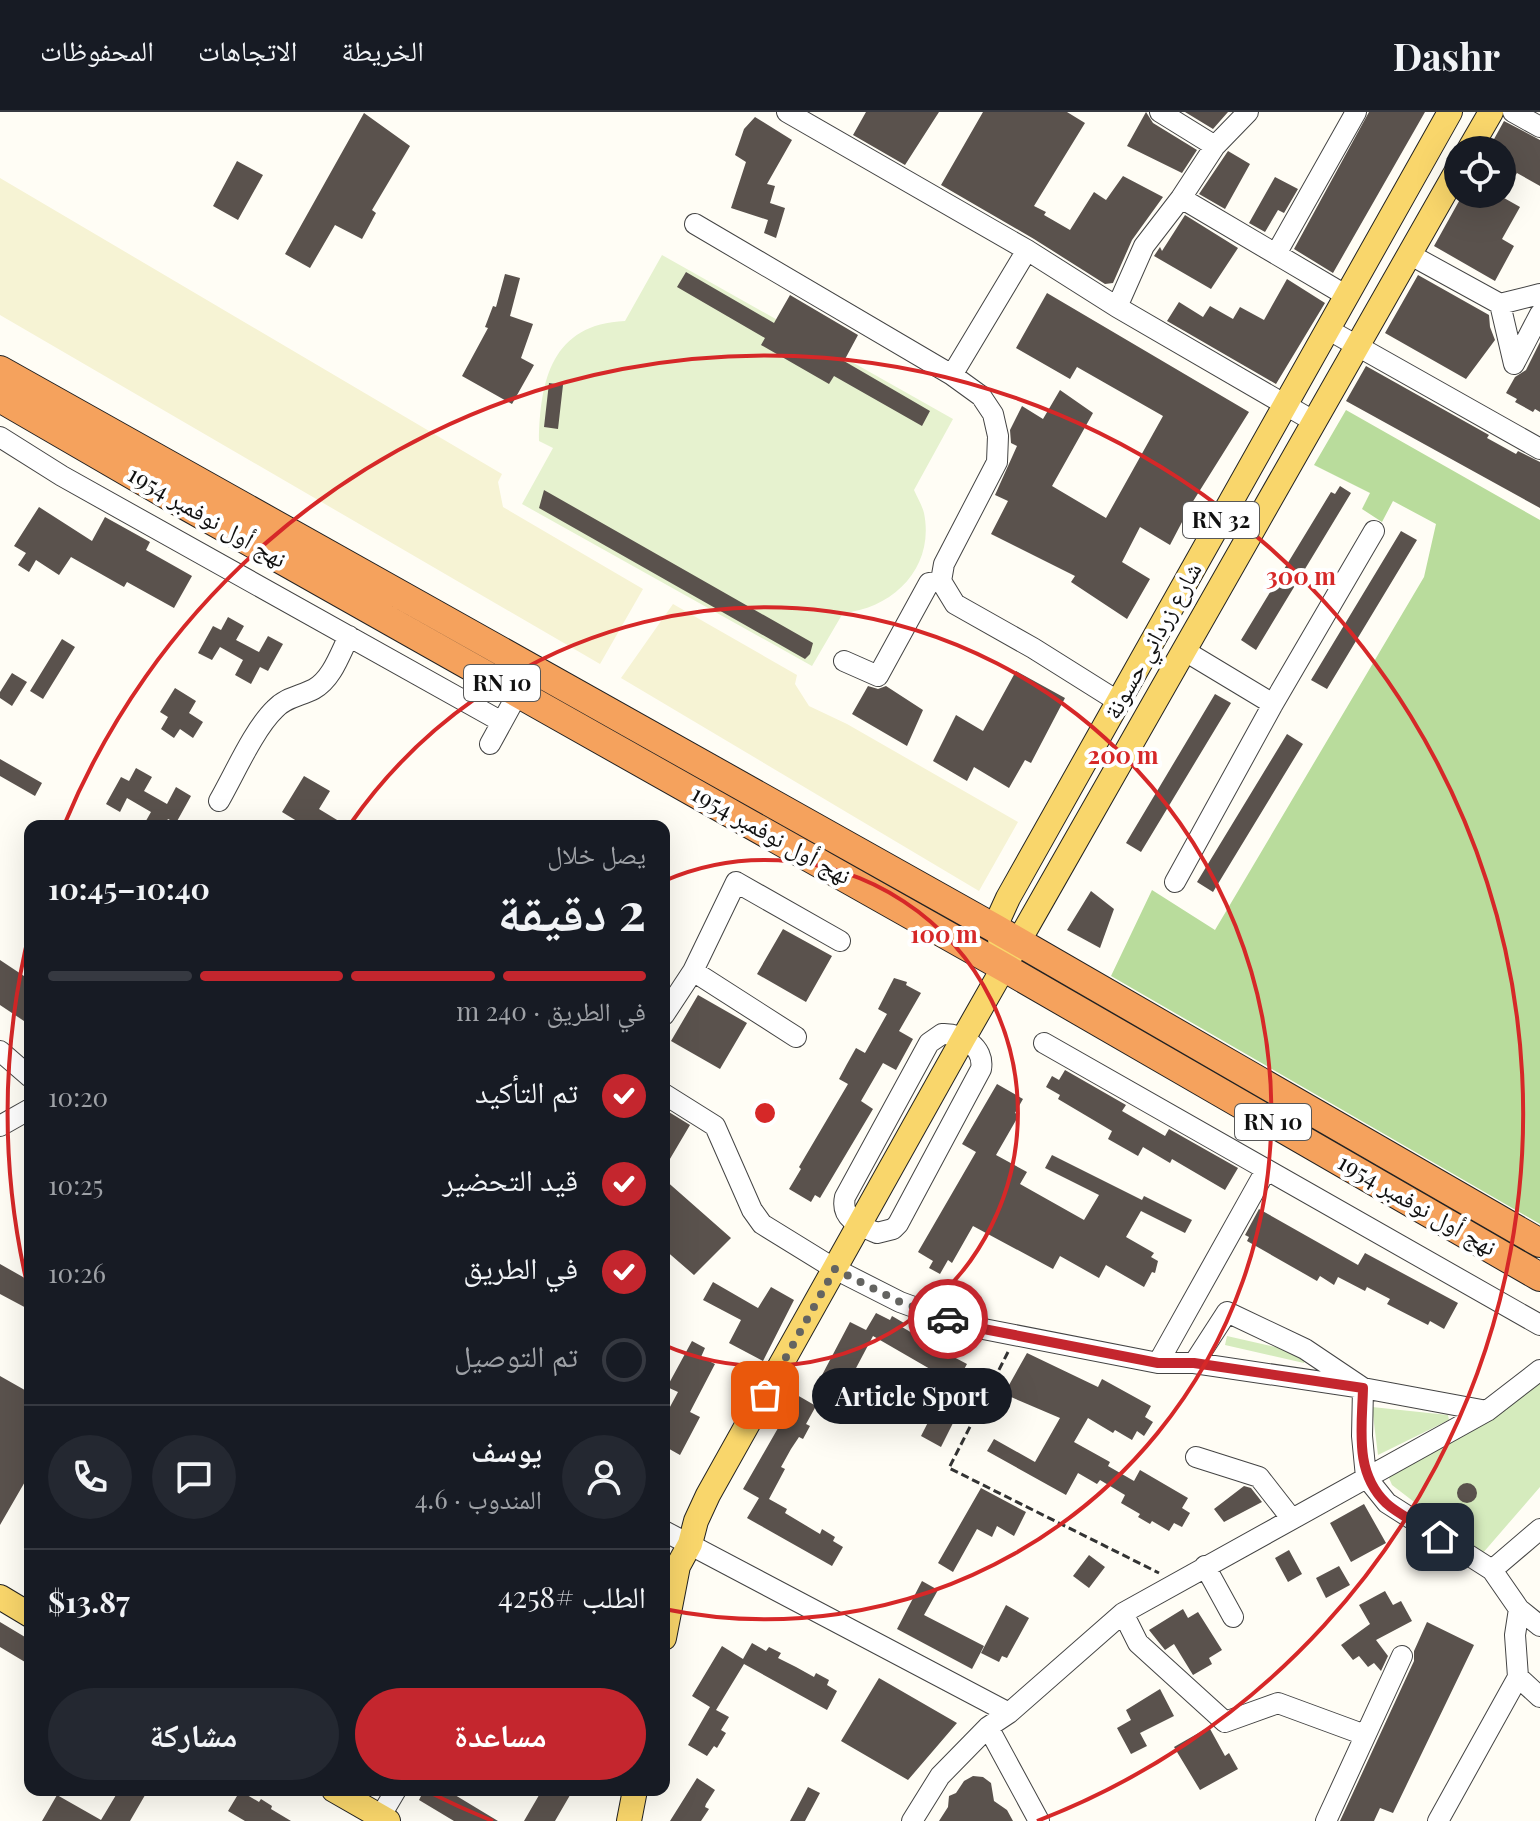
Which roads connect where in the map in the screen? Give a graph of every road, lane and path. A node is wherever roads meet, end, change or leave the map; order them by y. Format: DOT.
graph roads {
  1 [pos="787,112"];
  2 [pos="1160,112"];
  3 [pos="1248,112"];
  4 [pos="1356,112"];
  5 [pos="1450,112"];
  6 [pos="1491,112"];
  7 [pos="1513,112"];
  8 [pos="1540,127"];
  9 [pos="1477,136"];
  10 [pos="1215,146"];
  11 [pos="1444,193"];
  12 [pos="1181,198"];
  13 [pos="695,224"];
  14 [pos="1027,250"];
  15 [pos="1276,254"];
  16 [pos="1409,254"];
  17 [pos="1540,294"];
  18 [pos="1347,296"];
  19 [pos="1500,304"];
  20 [pos="1117,307"];
  21 [pos="1540,314"];
  22 [pos="1329,330"];
  23 [pos="1358,346"];
  24 [pos="0,370"];
  25 [pos="952,375"];
  26 [pos="0,398"];
  27 [pos="1286,406"];
  28 [pos="1315,422"];
  29 [pos="0,437"];
  30 [pos="1540,449"];
  31 [pos="194,495"];
  32 [pos="1374,531"];
  33 [pos="941,581"];
  34 [pos="349,636"];
  35 [pos="1185,651"];
  36 [pos="844,661"];
  37 [pos="525,680"];
  38 [pos="1119,702"];
  39 [pos="1273,704"];
  40 [pos="1146,720"];
  41 [pos="502,722"];
  42 [pos="490,744"];
  43 [pos="219,801"];
  44 [pos="1175,882"];
  45 [pos="840,941"];
  46 [pos="1008,947"];
  47 [pos="693,971"];
  48 [pos="670,1006"];
  49 [pos="796,1037"];
  50 [pos="1044,1043"];
  51 [pos="0,1051"];
  52 [pos="24,1072"];
  53 [pos="670,1098"];
  54 [pos="24,1112"];
  55 [pos="0,1126"];
  56 [pos="1266,1170"];
  57 [pos="1540,1243"];
  58 [pos="835,1269"];
  59 [pos="1540,1277"];
  60 [pos="1540,1325"];
  61 [pos="1017,1335"];
  62 [pos="1158,1363"];
  63 [pos="1194,1363"];
  64 [pos="1540,1370"];
  65 [pos="1363,1388"];
  66 [pos="1487,1411"];
  67 [pos="1196,1457"];
  68 [pos="1366,1477"];
  69 [pos="1291,1518"];
  70 [pos="1540,1529"];
  71 [pos="670,1534"];
  72 [pos="690,1544"];
  73 [pos="1205,1566"];
  74 [pos="1492,1570"];
  75 [pos="1177,1583"];
  76 [pos="0,1597"];
  77 [pos="670,1607"];
  78 [pos="1519,1609"];
  79 [pos="24,1611"];
  80 [pos="1123,1613"];
  81 [pos="1233,1617"];
  82 [pos="1540,1626"];
  83 [pos="1402,1656"];
  84 [pos="1518,1677"];
  85 [pos="1540,1697"];
  86 [pos="1009,1713"];
  87 [pos="988,1727"];
  88 [pos="1365,1735"];
  89 [pos="344,1796"];
  90 [pos="394,1796"];
  91 [pos="634,1796"];
  92 [pos="384,1819"];
  93 [pos="629,1821"];
  94 [pos="912,1821"];
  95 [pos="1039,1821"];
  96 [pos="1326,1821"];
  97 [pos="1438,1821"];
  1 -- 14 [label="street"];
  2 -- 10 [label="street"];
  3 -- 10 [label="street"];
  4 -- 15 [label="street"];
  5 -- 18 [label="main road, شارع زرداني حسونة / RN 32"];
  6 -- 9 [label="main road"];
  7 -- 8 [label="street"];
  10 -- 12 [label="street"];
  11 -- 16 [label="main road, شارع زرداني حسونة / RN 32"];
  12 -- 15 [label="street"];
  12 -- 20 [label="street"];
  13 -- 25 [label="street"];
  14 -- 20 [label="street"];
  14 -- 25 [label="street"];
  15 -- 18 [label="street"];
  16 -- 19 [label="street"];
  16 -- 23 [label="main road, شارع زرداني حسونة / RN 32"];
  17 -- 19 [label="street"];
  18 -- 22 [label="main road, شارع زرداني حسونة / RN 32"];
  19 -- 21 [label="street"];
  20 -- 27 [label="street"];
  22 -- 23 [label="street"];
  22 -- 27 [label="main road, شارع زرداني حسونة / RN 32"];
  23 -- 28 [label="main road, شارع زرداني حسونة / RN 32"];
  23 -- 30 [label="street"];
  24 -- 31 [label="highway, نهج أول نوفمبر 1954 / RN 10"];
  25 -- 33 [label="street"];
  26 -- 31 [label="highway, نهج أول نوفمبر 1954 / RN 10"];
  27 -- 28 [label="street"];
  27 -- 38 [label="main road, شارع زرداني حسونة / RN 32"];
  28 -- 35 [label="main road, شارع زرداني حسونة / RN 32"];
  29 -- 34 [label="street"];
  31 -- 37 [label="highway, نهج أول نوفمبر 1954 / RN 10"];
  32 -- 39 [label="street"];
  33 -- 36 [label="street"];
  33 -- 38 [label="street"];
  34 -- 41 [label="street"];
  34 -- 43 [label="street"];
  35 -- 39 [label="street"];
  35 -- 40 [label="main road, شارع زرداني حسونة / RN 32"];
  37 -- 41 [label="street"];
  37 -- 46 [label="highway, نهج أول نوفمبر 1954 / RN 10"];
  37 -- 46 [label="highway, نهج أول نوفمبر 1954 / RN 10"];
  38 -- 40 [label="main road"];
  38 -- 46 [label="main road, شارع زرداني حسونة / RN 32"];
  39 -- 44 [label="street"];
  40 -- 46 [label="main road, شارع زرداني حسونة / RN 32"];
  41 -- 42 [label="street"];
  45 -- 47 [label="street"];
  46 -- 57 [label="highway, نهج أول نوفمبر 1954 / RN 10"];
  46 -- 58 [label="main road, شارع زرداني حسونة"];
  46 -- 59 [label="highway, نهج أول نوفمبر 1954 / RN 10"];
  47 -- 48 [label="street"];
  47 -- 49 [label="street"];
  50 -- 56 [label="street"];
  51 -- 52 [label="street"];
  53 -- 58 [label="street"];
  54 -- 55 [label="street"];
  56 -- 60 [label="street"];
  56 -- 62 [label="street"];
  58 -- 61 [label="street"];
  58 -- 72 [label="main road, شارع زرداني حسونة"];
  61 -- 62 [label="street"];
  61 -- 75 [label="path"];
  62 -- 63 [label="street"];
  63 -- 65 [label="street"];
  63 -- 65 [label="street"];
  64 -- 66 [label="street"];
  65 -- 66 [label="street"];
  65 -- 68 [label="street"];
  66 -- 68 [label="street"];
  67 -- 69 [label="street"];
  68 -- 69 [label="street"];
  68 -- 74 [label="street"];
  69 -- 73 [label="street"];
  70 -- 74 [label="street"];
  71 -- 72 [label="street"];
  72 -- 77 [label="main road, شارع زرداني حسونة"];
  72 -- 86 [label="street"];
  73 -- 75 [label="street"];
  73 -- 81 [label="street"];
  74 -- 78 [label="street"];
  75 -- 80 [label="street"];
  76 -- 79 [label="main road"];
  78 -- 82 [label="street"];
  78 -- 84 [label="street"];
  80 -- 86 [label="street"];
  80 -- 88 [label="street"];
  83 -- 88 [label="street"];
  84 -- 85 [label="street"];
  84 -- 97 [label="street"];
  86 -- 87 [label="street"];
  87 -- 94 [label="street"];
  87 -- 95 [label="street"];
  88 -- 96 [label="street"];
  89 -- 92 [label="main road"];
  90 -- 92 [label="street"];
  91 -- 93 [label="main road"];
}
